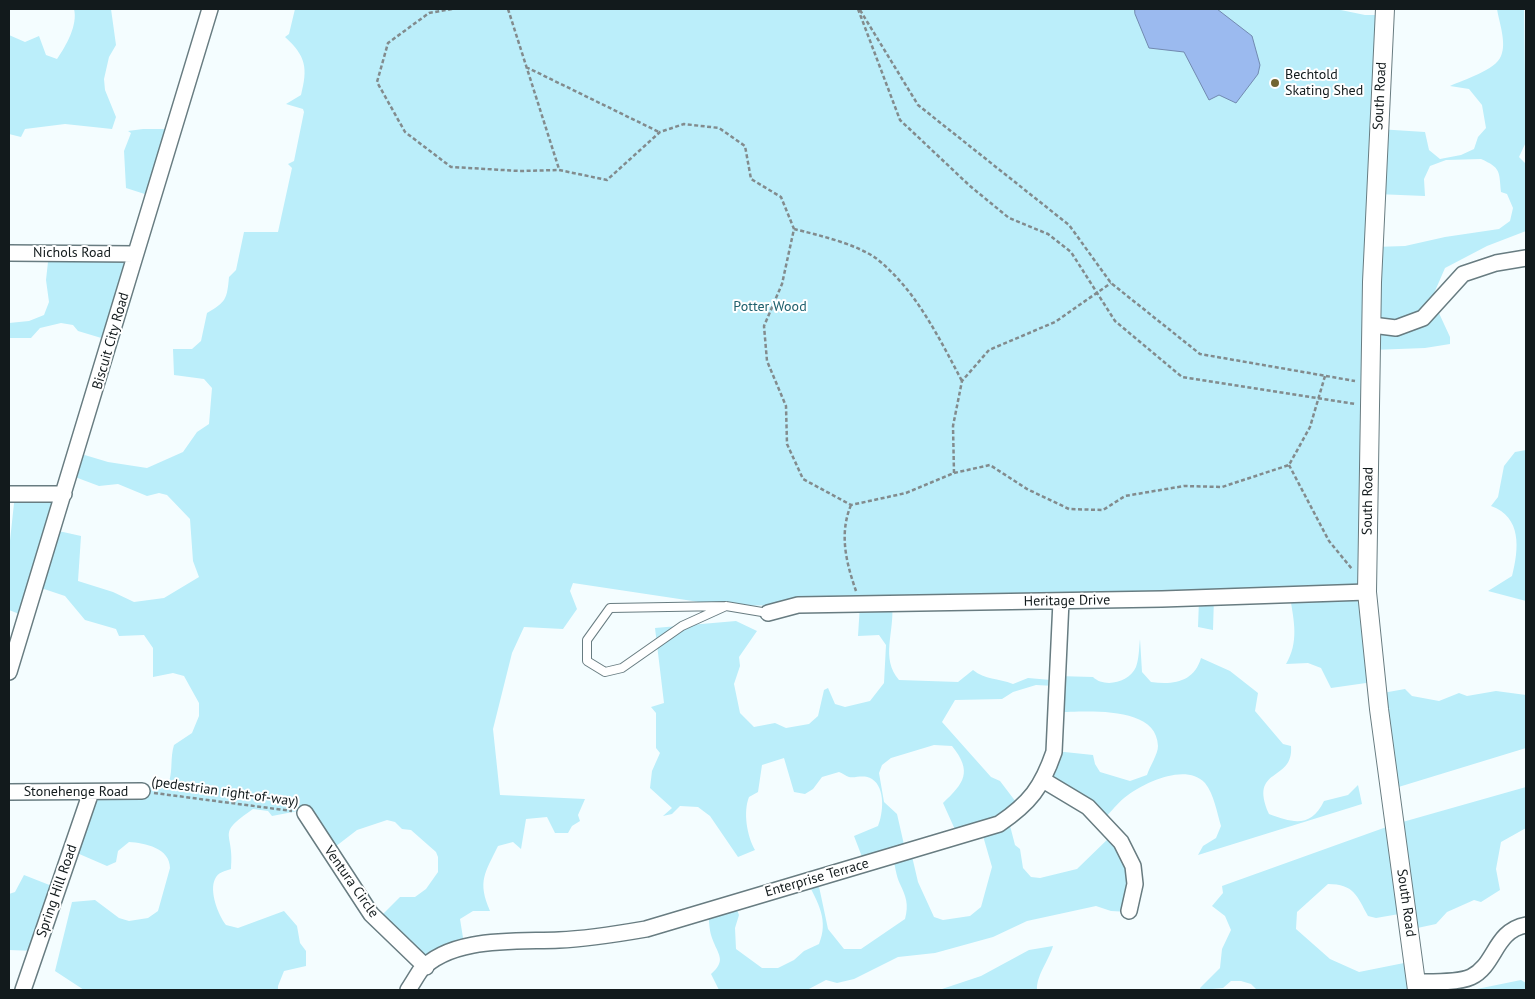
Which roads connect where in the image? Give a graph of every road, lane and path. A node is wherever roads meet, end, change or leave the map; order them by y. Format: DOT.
graph roads {
  1 [pos="210,9"];
  2 [pos="452,9"];
  3 [pos="508,9"];
  4 [pos="858,9"];
  5 [pos="1384,9"];
  6 [pos="526,67"];
  7 [pos="660,132"];
  8 [pos="559,170"];
  9 [pos="794,229"];
  10 [pos="9,253"];
  11 [pos="135,254"];
  12 [pos="1526,258"];
  13 [pos="1111,283"];
  14 [pos="1098,292"];
  15 [pos="1372,325"];
  16 [pos="1326,376"];
  17 [pos="962,381"];
  18 [pos="1371,384"];
  19 [pos="1319,398"];
  20 [pos="1371,407"];
  21 [pos="1289,465"];
  22 [pos="954,473"];
  23 [pos="9,494"];
  24 [pos="64,494"];
  25 [pos="851,505"];
  26 [pos="1355,572"];
  27 [pos="1367,592"];
  28 [pos="1060,601"];
  29 [pos="860,605"];
  30 [pos="726,606"];
  31 [pos="768,613"];
  32 [pos="9,672"];
  33 [pos="1043,780"];
  34 [pos="142,791"];
  35 [pos="9,792"];
  36 [pos="91,792"];
  37 [pos="305,813"];
  38 [pos="1129,912"];
  39 [pos="1526,925"];
  40 [pos="426,967"];
  41 [pos="1417,986"];
  42 [pos="23,990"];
  43 [pos="408,990"];
  1 -- 11 [label="street, Biscuit City Road"];
  2 -- 8 [label="path"];
  3 -- 6 [label="path"];
  4 -- 13 [label="path"];
  4 -- 14 [label="path"];
  5 -- 15 [label="street, South Road"];
  6 -- 7 [label="path"];
  6 -- 8 [label="path"];
  7 -- 8 [label="path"];
  7 -- 9 [label="path"];
  9 -- 17 [label="path"];
  9 -- 25 [label="path"];
  10 -- 11 [label="street, Nichols Road"];
  11 -- 24 [label="street, Biscuit City Road"];
  12 -- 15 [label="street"];
  13 -- 14 [label="path"];
  13 -- 16 [label="path"];
  14 -- 17 [label="path"];
  14 -- 19 [label="path"];
  15 -- 18 [label="street, South Road"];
  16 -- 18 [label="path"];
  16 -- 19 [label="path"];
  17 -- 22 [label="path"];
  18 -- 20 [label="street, South Road"];
  19 -- 20 [label="path"];
  19 -- 21 [label="path"];
  20 -- 27 [label="street, South Road"];
  21 -- 22 [label="path"];
  21 -- 26 [label="path"];
  22 -- 25 [label="path"];
  23 -- 24 [label="street"];
  24 -- 32 [label="street, Biscuit City Road"];
  25 -- 29 [label="path"];
  27 -- 28 [label="street, Heritage Drive"];
  27 -- 41 [label="street, South Road"];
  28 -- 29 [label="street, Heritage Drive"];
  28 -- 33 [label="street, Enterprise Terrace"];
  29 -- 31 [label="street, Heritage Drive"];
  30 -- 30 [label="lane"];
  30 -- 31 [label="lane"];
  33 -- 38 [label="street"];
  33 -- 40 [label="street, Enterprise Terrace"];
  34 -- 36 [label="street, Stonehenge Road"];
  34 -- 37 [label="path, (pedestrian right-of-way)"];
  35 -- 36 [label="street, Stonehenge Road"];
  36 -- 42 [label="street, Spring Hill Road"];
  37 -- 40 [label="street, Ventura Circle"];
  39 -- 41 [label="street"];
  40 -- 43 [label="street, Enterprise Terrace"];
}
